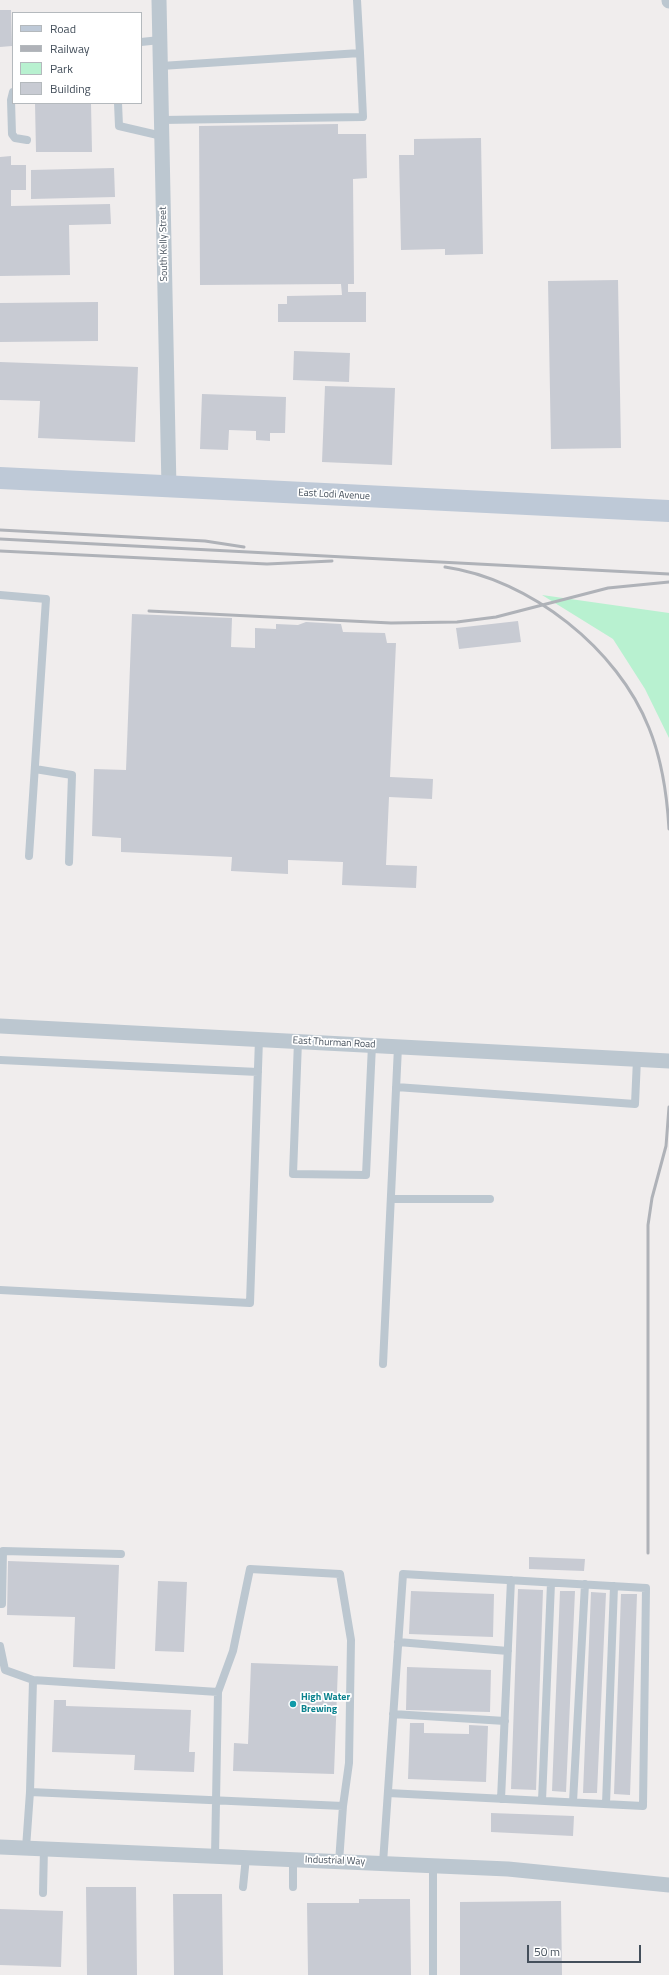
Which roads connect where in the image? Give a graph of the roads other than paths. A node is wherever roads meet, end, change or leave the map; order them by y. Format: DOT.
graph roads {
  1 [pos="159,0"];
  2 [pos="357,0"];
  3 [pos="160,40"];
  4 [pos="142,42"];
  5 [pos="360,53"];
  6 [pos="160,66"];
  7 [pos="12,104"];
  8 [pos="118,104"];
  9 [pos="162,120"];
  10 [pos="162,136"];
  11 [pos="27,140"];
  12 [pos="0,478"];
  13 [pos="169,488"];
  14 [pos="669,511"];
  15 [pos="0,595"];
  16 [pos="35,769"];
  17 [pos="29,856"];
  18 [pos="70,862"];
  19 [pos="0,1026"];
  20 [pos="259,1039"];
  21 [pos="298,1041"];
  22 [pos="372,1045"];
  23 [pos="398,1047"];
  24 [pos="637,1059"];
  25 [pos="0,1060"];
  26 [pos="669,1061"];
  27 [pos="258,1072"];
  28 [pos="396,1087"];
  29 [pos="391,1199"];
  30 [pos="490,1199"];
  31 [pos="0,1290"];
  32 [pos="383,1364"];
  33 [pos="121,1554"];
  34 [pos="511,1580"];
  35 [pos="551,1583"];
  36 [pos="585,1584"];
  37 [pos="614,1586"];
  38 [pos="0,1604"];
  39 [pos="398,1642"];
  40 [pos="0,1646"];
  41 [pos="508,1651"];
  42 [pos="33,1680"];
  43 [pos="218,1692"];
  44 [pos="394,1714"];
  45 [pos="505,1721"];
  46 [pos="30,1792"];
  47 [pos="388,1793"];
  48 [pos="502,1799"];
  49 [pos="217,1800"];
  50 [pos="542,1801"];
  51 [pos="573,1802"];
  52 [pos="606,1804"];
  53 [pos="343,1806"];
  54 [pos="0,1846"];
  55 [pos="26,1848"];
  56 [pos="44,1848"];
  57 [pos="215,1856"];
  58 [pos="246,1857"];
  59 [pos="293,1860"];
  60 [pos="340,1862"];
  61 [pos="383,1863"];
  62 [pos="433,1866"];
  63 [pos="669,1885"];
  64 [pos="243,1887"];
  65 [pos="293,1887"];
  66 [pos="43,1893"];
  67 [pos="432,1975"];
  1 -- 3 [label="street, South Kelly Street"];
  2 -- 5 [label="lane"];
  3 -- 4 [label="lane"];
  3 -- 6 [label="street, South Kelly Street"];
  5 -- 6 [label="lane"];
  5 -- 9 [label="lane"];
  6 -- 9 [label="street, South Kelly Street"];
  7 -- 11 [label="lane"];
  8 -- 10 [label="lane"];
  9 -- 10 [label="street, South Kelly Street"];
  10 -- 13 [label="street, South Kelly Street"];
  12 -- 13 [label="street, East Lodi Avenue"];
  13 -- 14 [label="street, East Lodi Avenue"];
  15 -- 16 [label="lane"];
  16 -- 17 [label="lane"];
  16 -- 18 [label="lane"];
  19 -- 20 [label="street, East Thurman Road"];
  20 -- 21 [label="street, East Thurman Road"];
  20 -- 27 [label="lane"];
  21 -- 22 [label="street, East Thurman Road"];
  21 -- 22 [label="lane"];
  22 -- 23 [label="street, East Thurman Road"];
  23 -- 24 [label="street, East Thurman Road"];
  23 -- 28 [label="lane"];
  24 -- 26 [label="street, East Thurman Road"];
  24 -- 28 [label="lane"];
  25 -- 27 [label="lane"];
  27 -- 31 [label="lane"];
  28 -- 29 [label="lane"];
  29 -- 30 [label="lane"];
  29 -- 32 [label="lane"];
  33 -- 38 [label="lane"];
  34 -- 35 [label="lane"];
  34 -- 39 [label="lane"];
  34 -- 41 [label="lane"];
  35 -- 36 [label="lane"];
  35 -- 50 [label="lane"];
  36 -- 37 [label="lane"];
  36 -- 51 [label="lane"];
  37 -- 52 [label="lane"];
  37 -- 52 [label="lane"];
  39 -- 41 [label="lane"];
  39 -- 44 [label="lane"];
  40 -- 42 [label="lane"];
  41 -- 45 [label="lane"];
  42 -- 43 [label="lane"];
  42 -- 46 [label="lane"];
  43 -- 49 [label="lane"];
  43 -- 53 [label="lane"];
  44 -- 45 [label="lane"];
  44 -- 47 [label="lane"];
  45 -- 48 [label="lane"];
  46 -- 49 [label="lane"];
  46 -- 55 [label="lane"];
  47 -- 48 [label="lane"];
  47 -- 61 [label="lane"];
  48 -- 50 [label="lane"];
  49 -- 53 [label="lane"];
  49 -- 57 [label="lane"];
  50 -- 51 [label="lane"];
  51 -- 52 [label="lane"];
  53 -- 60 [label="lane"];
  54 -- 55 [label="street, Industrial Way"];
  55 -- 56 [label="street, Industrial Way"];
  56 -- 57 [label="street, Industrial Way"];
  56 -- 66 [label="lane"];
  57 -- 58 [label="street, Industrial Way"];
  58 -- 59 [label="street, Industrial Way"];
  58 -- 64 [label="lane"];
  59 -- 60 [label="street, Industrial Way"];
  59 -- 65 [label="lane"];
  60 -- 61 [label="street, Industrial Way"];
  61 -- 62 [label="street, Industrial Way"];
  62 -- 63 [label="street, Industrial Way"];
  62 -- 67 [label="lane"];
}
